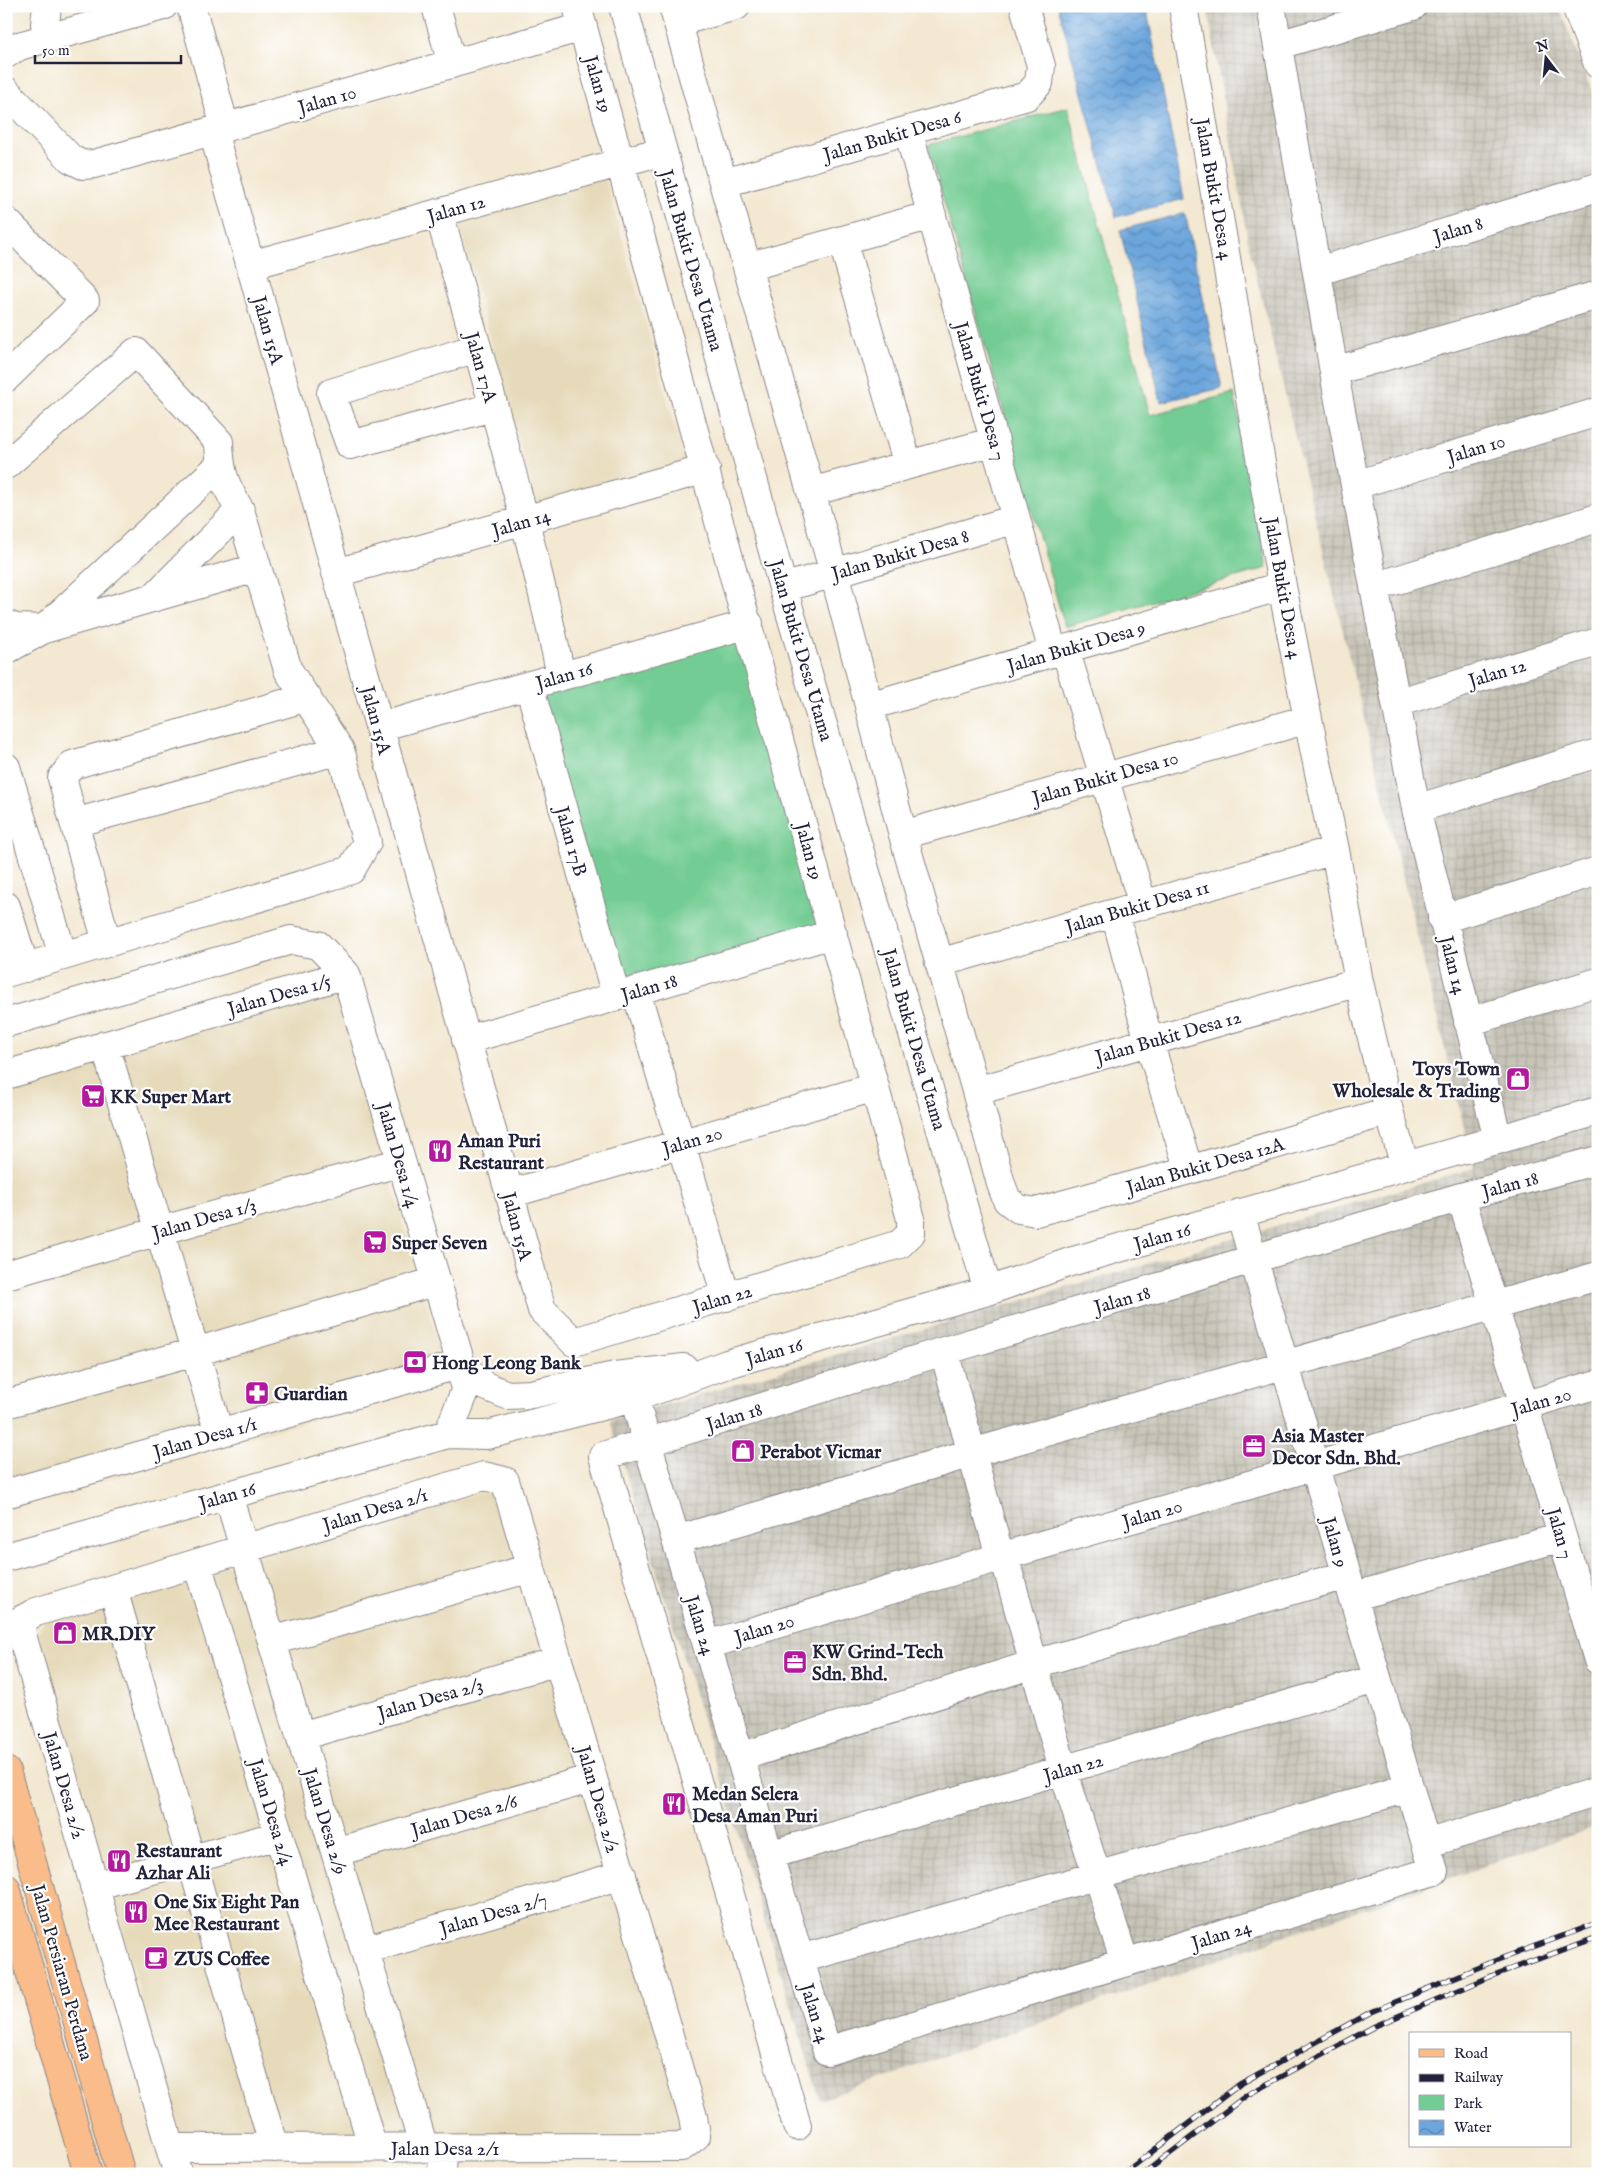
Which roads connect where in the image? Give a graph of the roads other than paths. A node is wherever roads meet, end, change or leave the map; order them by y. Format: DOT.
graph roads {
  1 [pos="47,6"];
  2 [pos="162,6"];
  3 [pos="191,6"];
  4 [pos="436,6"];
  5 [pos="623,6"];
  6 [pos="736,6"];
  7 [pos="1024,6"];
  8 [pos="1183,6"];
  9 [pos="1271,6"];
  10 [pos="1413,6"];
  11 [pos="1576,6"];
  12 [pos="676,14"];
  13 [pos="580,17"];
  14 [pos="48,38"];
  15 [pos="1278,45"];
  16 [pos="6,54"];
  17 [pos="452,64"];
  18 [pos="1598,64"];
  19 [pos="6,91"];
  20 [pos="219,129"];
  21 [pos="908,130"];
  22 [pos="662,151"];
  23 [pos="621,162"];
  24 [pos="724,183"];
  25 [pos="1598,187"];
  26 [pos="439,213"];
  27 [pos="932,215"];
  28 [pos="6,221"];
  29 [pos="842,240"];
  30 [pos="251,265"];
  31 [pos="747,267"];
  32 [pos="1318,271"];
  33 [pos="1598,295"];
  34 [pos="477,348"];
  35 [pos="1334,370"];
  36 [pos="6,378"];
  37 [pos="493,407"];
  38 [pos="1598,412"];
  39 [pos="995,442"];
  40 [pos="6,465"];
  41 [pos="219,466"];
  42 [pos="908,466"];
  43 [pos="706,469"];
  44 [pos="1355,485"];
  45 [pos="811,492"];
  46 [pos="240,510"];
  47 [pos="1598,518"];
  48 [pos="1016,519"];
  49 [pos="525,521"];
  50 [pos="256,568"];
  51 [pos="336,573"];
  52 [pos="834,573"];
  53 [pos="1282,586"];
  54 [pos="1374,587"];
  55 [pos="784,588"];
  56 [pos="152,599"];
  57 [pos="6,624"];
  58 [pos="749,624"];
  59 [pos="44,629"];
  60 [pos="1597,645"];
  61 [pos="6,650"];
  62 [pos="1059,651"];
  63 [pos="561,676"];
  64 [pos="529,685"];
  65 [pos="307,697"];
  66 [pos="1396,703"];
  67 [pos="869,706"];
  68 [pos="1308,719"];
  69 [pos="379,727"];
  70 [pos="340,750"];
  71 [pos="1598,753"];
  72 [pos="6,767"];
  73 [pos="1104,778"];
  74 [pos="1416,809"];
  75 [pos="74,823"];
  76 [pos="903,835"];
  77 [pos="1335,850"];
  78 [pos="1598,871"];
  79 [pos="1143,905"];
  80 [pos="1115,913"];
  81 [pos="8,916"];
  82 [pos="1442,919"];
  83 [pos="833,934"];
  84 [pos="107,943"];
  85 [pos="63,956"];
  86 [pos="939,962"];
  87 [pos="16,971"];
  88 [pos="346,974"];
  89 [pos="1359,982"];
  90 [pos="1598,982"];
  91 [pos="626,994"];
  92 [pos="1468,1022"];
  93 [pos="6,1024"];
  94 [pos="466,1040"];
  95 [pos="1149,1042"];
  96 [pos="105,1045"];
  97 [pos="6,1075"];
  98 [pos="875,1087"];
  99 [pos="976,1091"];
  100 [pos="1389,1111"];
  101 [pos="1598,1111"];
  102 [pos="1498,1140"];
  103 [pos="681,1144"];
  104 [pos="1598,1160"];
  105 [pos="401,1162"];
  106 [pos="1405,1166"];
  107 [pos="1189,1170"];
  108 [pos="509,1194"];
  109 [pos="1461,1197"];
  110 [pos="1240,1213"];
  111 [pos="160,1231"];
  112 [pos="911,1234"];
  113 [pos="1254,1260"];
  114 [pos="6,1275"];
  115 [pos="1598,1276"];
  116 [pos="437,1281"];
  117 [pos="988,1291"];
  118 [pos="726,1296"];
  119 [pos="1494,1306"];
  120 [pos="542,1310"];
  121 [pos="944,1351"];
  122 [pos="196,1352"];
  123 [pos="461,1364"];
  124 [pos="727,1364"];
  125 [pos="1285,1365"];
  126 [pos="1598,1384"];
  127 [pos="634,1398"];
  128 [pos="6,1404"];
  129 [pos="1524,1405"];
  130 [pos="219,1433"];
  131 [pos="448,1434"];
  132 [pos="647,1443"];
  133 [pos="972,1453"];
  134 [pos="1314,1466"];
  135 [pos="505,1481"];
  136 [pos="6,1492"];
  137 [pos="228,1494"];
  138 [pos="1562,1537"];
  139 [pos="676,1540"];
  140 [pos="244,1549"];
  141 [pos="1002,1556"];
  142 [pos="6,1557"];
  143 [pos="197,1563"];
  144 [pos="531,1568"];
  145 [pos="1349,1586"];
  146 [pos="113,1589"];
  147 [pos="1589,1596"];
  148 [pos="272,1641"];
  149 [pos="707,1645"];
  150 [pos="1598,1660"];
  151 [pos="558,1661"];
  152 [pos="1034,1664"];
  153 [pos="1376,1679"];
  154 [pos="301,1736"];
  155 [pos="740,1758"];
  156 [pos="1063,1770"];
  157 [pos="6,1771"];
  158 [pos="593,1778"];
  159 [pos="1409,1788"];
  160 [pos="1598,1791"];
  161 [pos="279,1835"];
  162 [pos="1426,1844"];
  163 [pos="336,1852"];
  164 [pos="769,1855"];
  165 [pos="192,1859"];
  166 [pos="1434,1871"];
  167 [pos="622,1875"];
  168 [pos="1097,1876"];
  169 [pos="94,1886"];
  170 [pos="6,1888"];
  171 [pos="365,1950"];
  172 [pos="800,1959"];
  173 [pos="1125,1963"];
  174 [pos="693,2117"];
  175 [pos="798,2126"];
  176 [pos="274,2148"];
  177 [pos="373,2148"];
  178 [pos="436,2157"];
  179 [pos="174,2161"];
  180 [pos="88,2174"];
  181 [pos="121,2174"];
  1 -- 14 [label="street"];
  2 -- 14 [label="street"];
  3 -- 20 [label="street, Jalan 15A"];
  4 -- 17 [label="street"];
  5 -- 22 [label="street, Jalan Bukit Desa Utama"];
  6 -- 12 [label="street"];
  7 -- 21 [label="street, Jalan Bukit Desa 6"];
  8 -- 53 [label="street, Jalan Bukit Desa 4"];
  9 -- 15 [label="street"];
  10 -- 15 [label="street"];
  11 -- 18 [label="street"];
  12 -- 24 [label="street"];
  13 -- 17 [label="street, Jalan 10"];
  13 -- 23 [label="street, Jalan 19"];
  14 -- 16 [label="street"];
  15 -- 32 [label="street"];
  17 -- 20 [label="street, Jalan 10"];
  19 -- 20 [label="street, Jalan 10"];
  20 -- 30 [label="street, Jalan 15A"];
  21 -- 24 [label="street, Jalan Bukit Desa 6"];
  21 -- 27 [label="street, Jalan Bukit Desa 7"];
  22 -- 23 [label="street, Jalan 12"];
  22 -- 55 [label="street, Jalan Bukit Desa Utama"];
  23 -- 26 [label="street, Jalan 12"];
  23 -- 43 [label="street, Jalan 19"];
  24 -- 31 [label="street"];
  25 -- 32 [label="street, Jalan 8"];
  26 -- 30 [label="street, Jalan 12"];
  26 -- 34 [label="street, Jalan 17A"];
  27 -- 29 [label="street"];
  27 -- 39 [label="street, Jalan Bukit Desa 7"];
  28 -- 36 [label="street"];
  29 -- 31 [label="street"];
  29 -- 42 [label="street"];
  30 -- 51 [label="street, Jalan 15A"];
  31 -- 45 [label="street"];
  32 -- 35 [label="street"];
  33 -- 35 [label="street"];
  34 -- 37 [label="street, Jalan 17A"];
  34 -- 37 [label="street"];
  35 -- 44 [label="street"];
  37 -- 49 [label="street, Jalan 17A"];
  38 -- 44 [label="street, Jalan 10"];
  39 -- 42 [label="street"];
  39 -- 48 [label="street, Jalan Bukit Desa 7"];
  40 -- 41 [label="street"];
  41 -- 46 [label="street"];
  41 -- 59 [label="street"];
  42 -- 45 [label="street"];
  43 -- 49 [label="street, Jalan 14"];
  43 -- 58 [label="street, Jalan 19"];
  44 -- 54 [label="street"];
  45 -- 52 [label="street"];
  46 -- 50 [label="street"];
  46 -- 56 [label="street"];
  47 -- 54 [label="street"];
  48 -- 52 [label="street, Jalan Bukit Desa 8"];
  48 -- 62 [label="street, Jalan Bukit Desa 7"];
  49 -- 51 [label="street, Jalan 14"];
  49 -- 63 [label="street, Jalan 17A"];
  50 -- 56 [label="street"];
  50 -- 65 [label="street"];
  51 -- 69 [label="street, Jalan 15A"];
  52 -- 55 [label="street, Jalan Bukit Desa 8"];
  52 -- 67 [label="street"];
  53 -- 62 [label="street, Jalan Bukit Desa 9"];
  53 -- 68 [label="street, Jalan Bukit Desa 4"];
  54 -- 66 [label="street"];
  55 -- 117 [label="street, Jalan Bukit Desa Utama"];
  56 -- 59 [label="street"];
  57 -- 59 [label="street"];
  58 -- 63 [label="street, Jalan 16"];
  58 -- 83 [label="street, Jalan 19"];
  59 -- 61 [label="street"];
  60 -- 66 [label="street, Jalan 12"];
  62 -- 67 [label="street, Jalan Bukit Desa 9"];
  62 -- 73 [label="street, Jalan Bukit Desa 7"];
  63 -- 64 [label="street, Jalan 16"];
  64 -- 69 [label="street, Jalan 16"];
  64 -- 91 [label="street, Jalan 17B"];
  65 -- 70 [label="street"];
  65 -- 75 [label="street"];
  66 -- 74 [label="street"];
  67 -- 76 [label="street"];
  68 -- 73 [label="street, Jalan Bukit Desa 10"];
  68 -- 77 [label="street, Jalan Bukit Desa 4"];
  69 -- 94 [label="street, Jalan 15A"];
  70 -- 75 [label="street"];
  70 -- 84 [label="street"];
  71 -- 74 [label="street"];
  72 -- 85 [label="street"];
  73 -- 76 [label="street, Jalan Bukit Desa 10"];
  73 -- 79 [label="street, Jalan Bukit Desa 7"];
  74 -- 82 [label="street"];
  75 -- 84 [label="street"];
  76 -- 86 [label="street"];
  77 -- 79 [label="street, Jalan Bukit Desa 11"];
  77 -- 89 [label="street, Jalan Bukit Desa 4"];
  78 -- 82 [label="street, Jalan 14"];
  79 -- 80 [label="street, Jalan Bukit Desa 11"];
  80 -- 86 [label="street, Jalan Bukit Desa 11"];
  80 -- 95 [label="street"];
  81 -- 87 [label="street"];
  82 -- 92 [label="street, Jalan 14"];
  83 -- 91 [label="street, Jalan 18"];
  83 -- 98 [label="street, Jalan 19"];
  84 -- 85 [label="street"];
  85 -- 87 [label="street"];
  86 -- 99 [label="street"];
  88 -- 93 [label="street, Jalan Desa 1/5"];
  88 -- 96 [label="street, Jalan Desa 1/5"];
  88 -- 105 [label="street, Jalan Desa 1/4"];
  89 -- 95 [label="street, Jalan Bukit Desa 12"];
  89 -- 100 [label="street, Jalan Bukit Desa 4"];
  90 -- 92 [label="street"];
  91 -- 94 [label="street, Jalan 18"];
  91 -- 103 [label="street, Jalan 17B"];
  92 -- 102 [label="street, Jalan 14"];
  94 -- 108 [label="street, Jalan 15A"];
  95 -- 99 [label="street, Jalan Bukit Desa 12"];
  95 -- 107 [label="street"];
  96 -- 97 [label="street, Jalan Desa 1/5"];
  96 -- 111 [label="street"];
  98 -- 103 [label="street, Jalan 20"];
  98 -- 112 [label="street, Jalan 19"];
  99 -- 107 [label="street, Jalan Bukit Desa 12A"];
  100 -- 106 [label="street, Jalan Bukit Desa 4"];
  100 -- 107 [label="street, Jalan Bukit Desa 12A"];
  101 -- 102 [label="street, Jalan 16"];
  102 -- 106 [label="street, Jalan 16"];
  103 -- 108 [label="street, Jalan 20"];
  103 -- 118 [label="street, Jalan 17B"];
  104 -- 109 [label="street, Jalan 18"];
  105 -- 111 [label="street, Jalan Desa 1/3"];
  105 -- 116 [label="street, Jalan Desa 1/4"];
  106 -- 110 [label="street, Jalan 16"];
  108 -- 120 [label="street, Jalan 15A"];
  109 -- 113 [label="street, Jalan 18"];
  109 -- 119 [label="street, Jalan 7"];
  110 -- 113 [label="street, Jalan 9"];
  110 -- 117 [label="street, Jalan 16"];
  111 -- 114 [label="street, Jalan Desa 1/3"];
  111 -- 122 [label="street"];
  112 -- 118 [label="street, Jalan 22"];
  113 -- 121 [label="street, Jalan 18"];
  113 -- 125 [label="street, Jalan 9"];
  115 -- 119 [label="street"];
  116 -- 122 [label="street"];
  116 -- 123 [label="street, Jalan Desa 1/4"];
  117 -- 124 [label="street, Jalan 16"];
  118 -- 120 [label="street, Jalan 22"];
  119 -- 125 [label="street"];
  119 -- 129 [label="street, Jalan 7"];
  121 -- 132 [label="street, Jalan 18"];
  121 -- 133 [label="street"];
  122 -- 128 [label="street"];
  122 -- 130 [label="street"];
  123 -- 124 [label="street, Jalan 16"];
  123 -- 130 [label="street, Jalan Desa 1/1"];
  123 -- 131 [label="street"];
  124 -- 127 [label="street, Jalan 16"];
  125 -- 133 [label="street"];
  125 -- 134 [label="street, Jalan 9"];
  126 -- 129 [label="street, Jalan 20"];
  127 -- 131 [label="street, Jalan 16"];
  127 -- 132 [label="street, Jalan 24"];
  129 -- 134 [label="street, Jalan 20"];
  129 -- 138 [label="street, Jalan 7"];
  130 -- 136 [label="street, Jalan Desa 1/1"];
  131 -- 137 [label="street, Jalan 16"];
  132 -- 139 [label="street, Jalan 24"];
  132 -- 175 [label="street, Jalan 18"];
  133 -- 139 [label="street"];
  133 -- 141 [label="street"];
  134 -- 141 [label="street, Jalan 20"];
  134 -- 145 [label="street, Jalan 9"];
  135 -- 140 [label="street, Jalan Desa 2/1"];
  135 -- 144 [label="street, Jalan Desa 2/2"];
  137 -- 140 [label="street, Jalan Desa 2/9"];
  137 -- 142 [label="street, Jalan 16"];
  138 -- 145 [label="street"];
  138 -- 147 [label="street, Jalan 7"];
  139 -- 149 [label="street, Jalan 24"];
  140 -- 143 [label="street, Jalan Desa 2/2"];
  140 -- 148 [label="street, Jalan Desa 2/9"];
  141 -- 149 [label="street, Jalan 20"];
  141 -- 152 [label="street"];
  143 -- 146 [label="street, Jalan Desa 2/2"];
  143 -- 161 [label="street, Jalan Desa 2/4"];
  144 -- 148 [label="street"];
  144 -- 151 [label="street, Jalan Desa 2/2"];
  145 -- 152 [label="street"];
  145 -- 153 [label="street, Jalan 9"];
  146 -- 165 [label="street"];
  146 -- 169 [label="street, Jalan Desa 2/2"];
  147 -- 150 [label="street, Jalan 7"];
  148 -- 154 [label="street, Jalan Desa 2/9"];
  149 -- 155 [label="street, Jalan 24"];
  151 -- 154 [label="street, Jalan Desa 2/3"];
  151 -- 158 [label="street, Jalan Desa 2/2"];
  152 -- 155 [label="street"];
  152 -- 156 [label="street"];
  153 -- 156 [label="street, Jalan 22"];
  153 -- 159 [label="street, Jalan 9"];
  154 -- 163 [label="street, Jalan Desa 2/9"];
  155 -- 164 [label="street, Jalan 24"];
  156 -- 164 [label="street, Jalan 22"];
  156 -- 168 [label="street"];
  157 -- 181 [label="main road, Jalan Persiaran Perdana"];
  158 -- 163 [label="street, Jalan Desa 2/6"];
  158 -- 167 [label="street, Jalan Desa 2/2"];
  159 -- 162 [label="street, Jalan 9"];
  159 -- 168 [label="street"];
  160 -- 162 [label="street"];
  161 -- 165 [label="street"];
  161 -- 177 [label="street, Jalan Desa 2/4"];
  162 -- 166 [label="street, Jalan 9"];
  163 -- 171 [label="street, Jalan Desa 2/9"];
  164 -- 172 [label="street, Jalan 24"];
  165 -- 169 [label="street"];
  165 -- 176 [label="street"];
  166 -- 173 [label="street, Jalan 24"];
  167 -- 171 [label="street, Jalan Desa 2/7"];
  167 -- 174 [label="street, Jalan Desa 2/2"];
  168 -- 172 [label="street"];
  168 -- 173 [label="street"];
  169 -- 179 [label="street, Jalan Desa 2/2"];
  170 -- 180 [label="main road, Jalan Persiaran Perdana"];
  171 -- 178 [label="street, Jalan Desa 2/9"];
  172 -- 173 [label="street, Jalan 24"];
  174 -- 178 [label="street, Jalan Desa 2/1"];
  176 -- 177 [label="street, Jalan Desa 2/1"];
  176 -- 179 [label="street, Jalan Desa 2/1"];
  177 -- 178 [label="street, Jalan Desa 2/1"];
}
